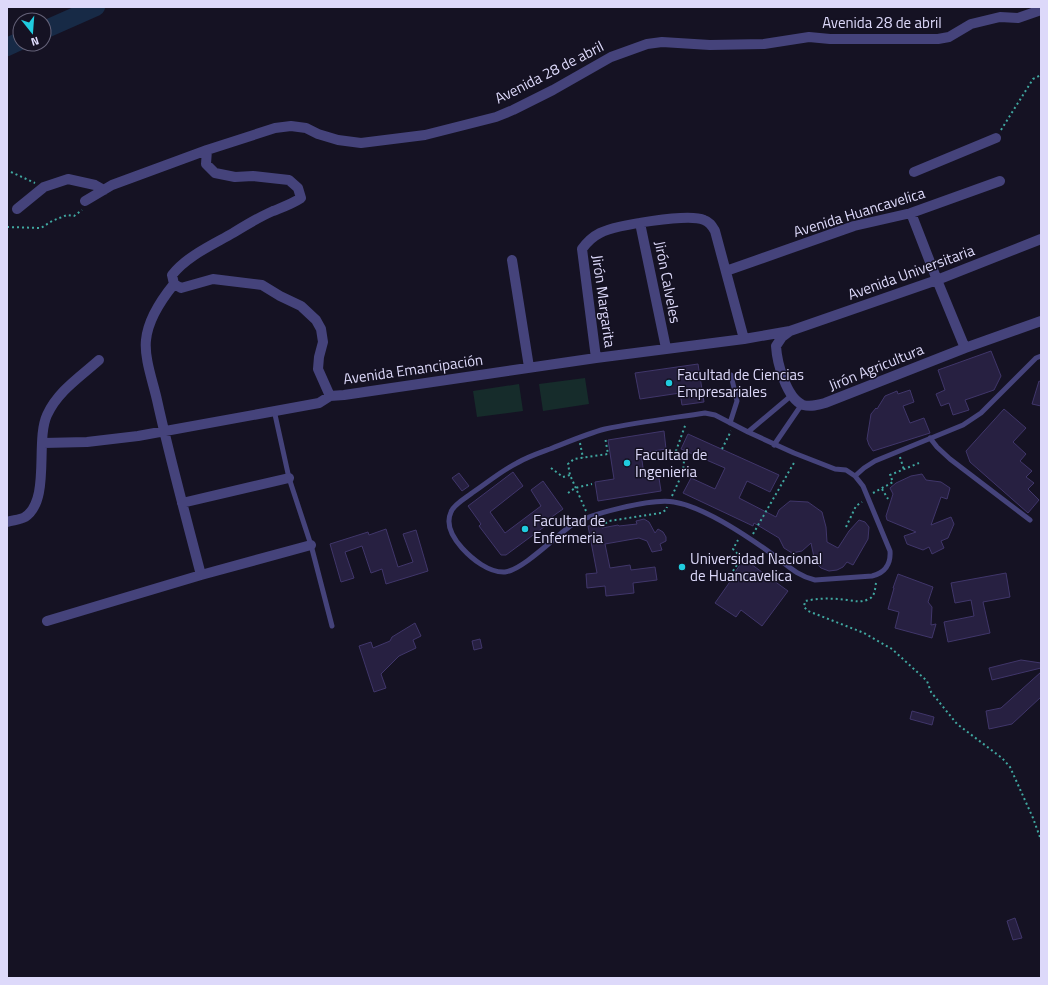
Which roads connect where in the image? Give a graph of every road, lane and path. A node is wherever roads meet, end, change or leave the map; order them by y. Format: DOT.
graph roads {
  1 [pos="1041,10"];
  2 [pos="1041,75"];
  3 [pos="996,138"];
  4 [pos="207,150"];
  5 [pos="11,172"];
  6 [pos="914,172"];
  7 [pos="1000,181"];
  8 [pos="44,187"];
  9 [pos="104,190"];
  10 [pos="84,201"];
  11 [pos="17,209"];
  12 [pos="911,213"];
  13 [pos="640,223"];
  14 [pos="7,227"];
  15 [pos="1041,239"];
  16 [pos="512,260"];
  17 [pos="726,271"];
  18 [pos="937,280"];
  19 [pos="174,284"];
  20 [pos="1041,321"];
  21 [pos="790,331"];
  22 [pos="744,339"];
  23 [pos="666,348"];
  24 [pos="965,348"];
  25 [pos="1041,356"];
  26 [pos="596,358"];
  27 [pos="99,360"];
  28 [pos="528,367"];
  29 [pos="731,375"];
  30 [pos="792,395"];
  31 [pos="330,396"];
  32 [pos="802,404"];
  33 [pos="274,410"];
  34 [pos="688,416"];
  35 [pos="732,424"];
  36 [pos="604,430"];
  37 [pos="164,431"];
  38 [pos="748,432"];
  39 [pos="579,438"];
  40 [pos="930,438"];
  41 [pos="43,442"];
  42 [pos="774,445"];
  43 [pos="722,449"];
  44 [pos="898,452"];
  45 [pos="798,455"];
  46 [pos="583,458"];
  47 [pos="919,463"];
  48 [pos="551,468"];
  49 [pos="904,470"];
  50 [pos="570,475"];
  51 [pos="855,476"];
  52 [pos="289,478"];
  53 [pos="592,484"];
  54 [pos="575,488"];
  55 [pos="882,488"];
  56 [pos="568,493"];
  57 [pos="867,497"];
  58 [pos="888,499"];
  59 [pos="669,501"];
  60 [pos="182,503"];
  61 [pos="588,517"];
  62 [pos="1030,520"];
  63 [pos="7,522"];
  64 [pos="601,526"];
  65 [pos="846,527"];
  66 [pos="741,533"];
  67 [pos="750,539"];
  68 [pos="311,545"];
  69 [pos="733,571"];
  70 [pos="201,575"];
  71 [pos="876,575"];
  72 [pos="47,621"];
  73 [pos="332,626"];
  74 [pos="1041,840"];
  1 -- 4 [label="street, Avenida 28 de abril"];
  2 -- 3 [label="path"];
  3 -- 6 [label="street"];
  4 -- 9 [label="street, Avenida 28 de abril"];
  4 -- 19 [label="street"];
  5 -- 8 [label="path"];
  7 -- 12 [label="street, Avenida Huancavelica"];
  8 -- 9 [label="street"];
  8 -- 11 [label="street"];
  9 -- 10 [label="street, Avenida 28 de abril"];
  10 -- 14 [label="path"];
  12 -- 17 [label="street, Avenida Huancavelica"];
  12 -- 18 [label="street"];
  13 -- 17 [label="street"];
  13 -- 23 [label="street, Jirón Calveles"];
  13 -- 26 [label="street, Jirón Margarita"];
  15 -- 18 [label="street, Avenida Universitaria"];
  16 -- 28 [label="street"];
  17 -- 22 [label="street"];
  18 -- 21 [label="street, Avenida Universitaria"];
  18 -- 24 [label="street"];
  19 -- 31 [label="street"];
  19 -- 37 [label="street"];
  20 -- 24 [label="street, Jirón Agricultura"];
  21 -- 22 [label="street, Avenida Emancipación"];
  21 -- 30 [label="street"];
  22 -- 23 [label="street, Avenida Emancipación"];
  23 -- 26 [label="street, Avenida Emancipación"];
  24 -- 32 [label="street, Jirón Agricultura"];
  25 -- 40 [label="lane"];
  26 -- 28 [label="street, Avenida Emancipación"];
  27 -- 41 [label="street"];
  28 -- 31 [label="street, Avenida Emancipación"];
  29 -- 35 [label="lane"];
  30 -- 32 [label="street"];
  30 -- 38 [label="lane"];
  31 -- 33 [label="street, Avenida Emancipación"];
  32 -- 42 [label="lane"];
  33 -- 37 [label="street, Avenida Emancipación"];
  33 -- 52 [label="lane"];
  34 -- 35 [label="lane"];
  34 -- 36 [label="lane"];
  34 -- 59 [label="path"];
  35 -- 38 [label="lane"];
  35 -- 43 [label="path"];
  36 -- 39 [label="lane"];
  36 -- 46 [label="path"];
  37 -- 41 [label="street, Avenida Emancipación"];
  37 -- 60 [label="street"];
  38 -- 42 [label="lane"];
  39 -- 46 [label="path"];
  39 -- 61 [label="lane"];
  40 -- 44 [label="lane"];
  40 -- 62 [label="lane"];
  41 -- 63 [label="street"];
  42 -- 45 [label="lane"];
  44 -- 49 [label="path"];
  44 -- 51 [label="lane"];
  45 -- 51 [label="lane"];
  45 -- 67 [label="path"];
  46 -- 50 [label="path"];
  47 -- 49 [label="path"];
  48 -- 50 [label="path"];
  49 -- 55 [label="path"];
  50 -- 54 [label="path"];
  51 -- 57 [label="lane"];
  52 -- 60 [label="street"];
  52 -- 68 [label="lane"];
  53 -- 54 [label="path"];
  54 -- 56 [label="path"];
  54 -- 61 [label="path"];
  55 -- 57 [label="path"];
  55 -- 58 [label="path"];
  57 -- 65 [label="path"];
  57 -- 71 [label="lane"];
  59 -- 61 [label="lane"];
  59 -- 64 [label="path"];
  59 -- 66 [label="lane"];
  60 -- 70 [label="street"];
  66 -- 67 [label="lane"];
  66 -- 69 [label="path"];
  67 -- 71 [label="lane"];
  68 -- 70 [label="street"];
  68 -- 73 [label="lane"];
  70 -- 72 [label="street"];
  71 -- 74 [label="path"];
}
